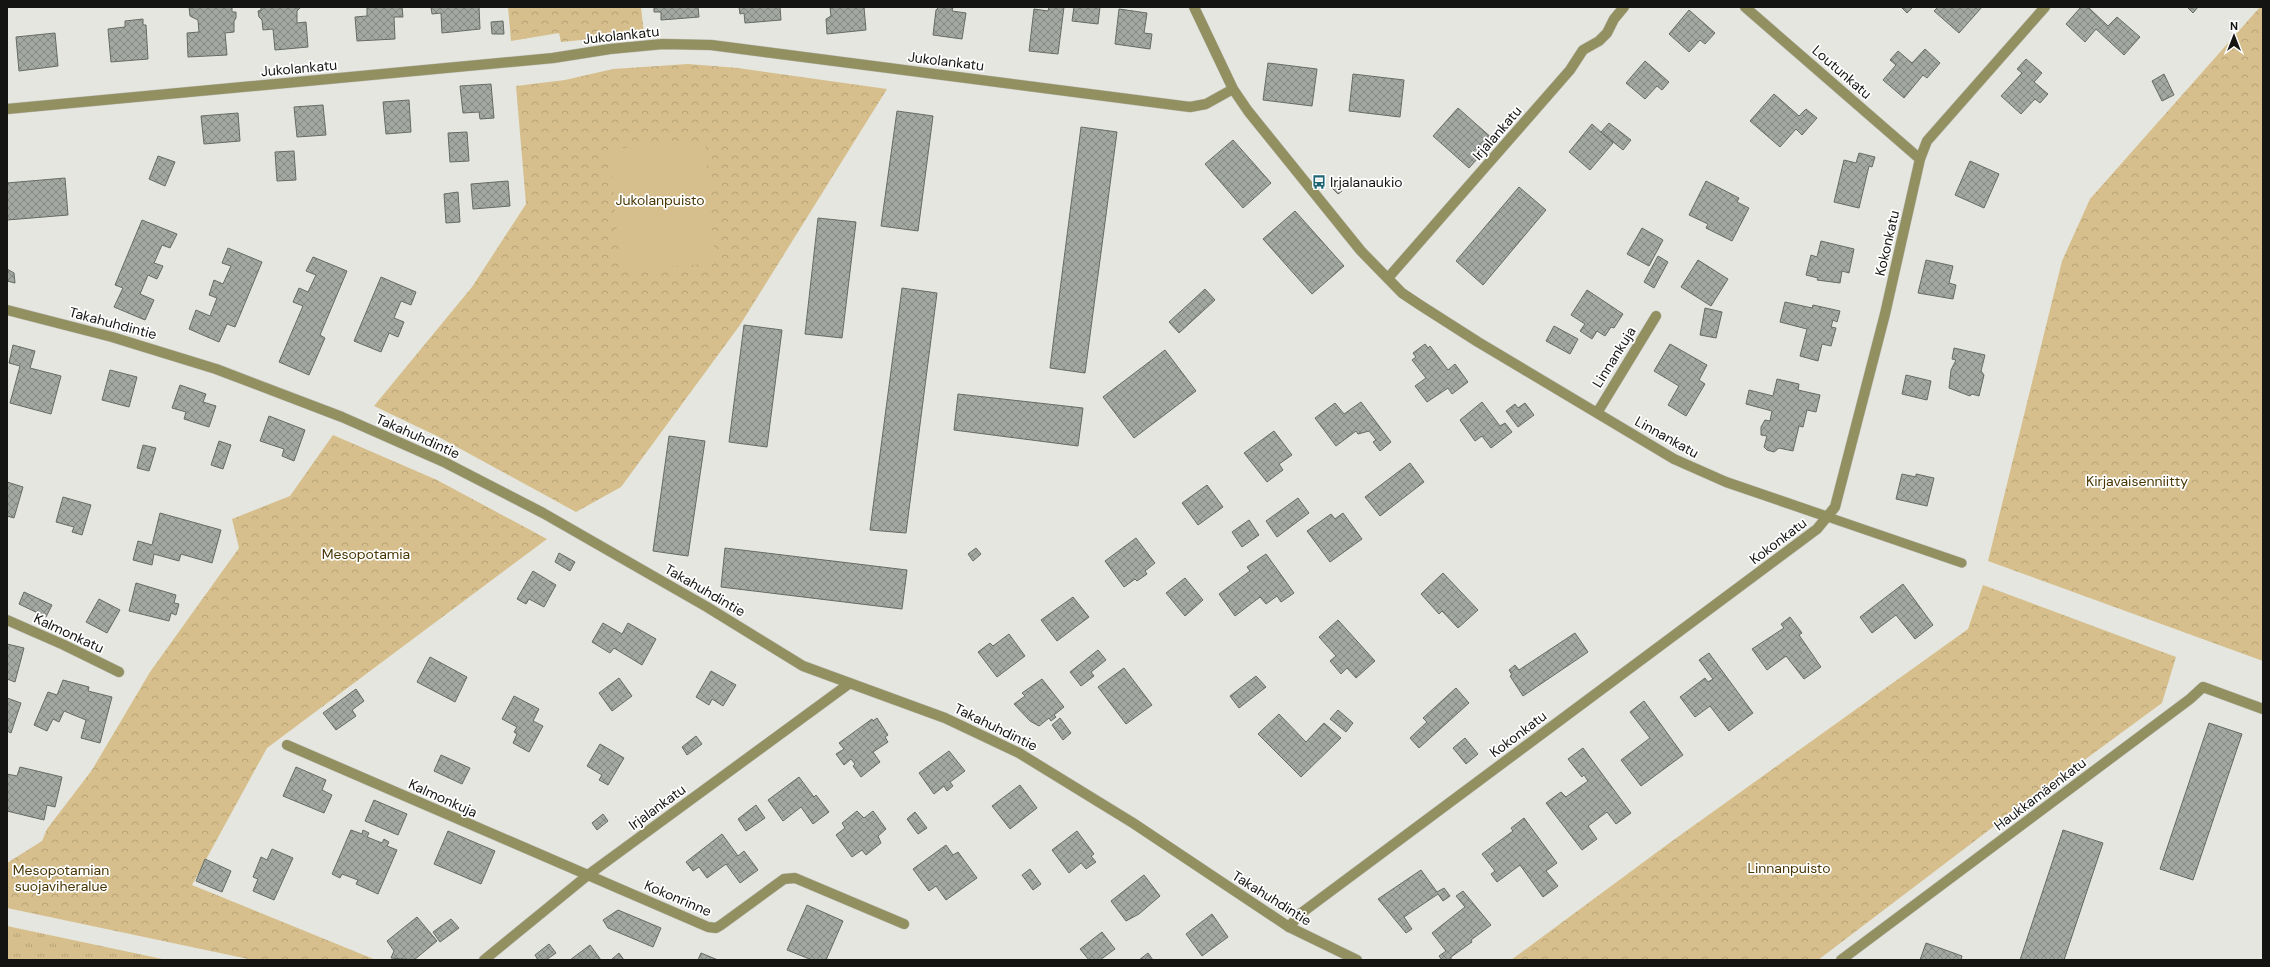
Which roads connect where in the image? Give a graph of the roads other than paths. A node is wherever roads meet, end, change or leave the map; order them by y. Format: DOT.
graph roads {
  1 [pos="1194,7"];
  2 [pos="1624,7"];
  3 [pos="1745,7"];
  4 [pos="2045,7"];
  5 [pos="1233,89"];
  6 [pos="7,109"];
  7 [pos="1920,159"];
  8 [pos="1388,278"];
  9 [pos="7,310"];
  10 [pos="1656,316"];
  11 [pos="1597,413"];
  12 [pos="1828,517"];
  13 [pos="1962,564"];
  14 [pos="7,620"];
  15 [pos="119,672"];
  16 [pos="850,683"];
  17 [pos="2263,709"];
  18 [pos="287,745"];
  19 [pos="588,875"];
  20 [pos="904,924"];
  21 [pos="1289,927"];
  22 [pos="484,960"];
  23 [pos="1358,960"];
  24 [pos="1842,960"];
  1 -- 5 [label="street"];
  2 -- 8 [label="street, Irjalankatu"];
  3 -- 7 [label="street, Loutunkatu"];
  4 -- 7 [label="street, Kokonkatu"];
  5 -- 6 [label="street, Jukolankatu"];
  5 -- 8 [label="street"];
  7 -- 12 [label="street, Kokonkatu"];
  8 -- 11 [label="street, Linnankatu"];
  9 -- 16 [label="street, Takahuhdintie"];
  10 -- 11 [label="street, Linnankuja"];
  11 -- 12 [label="street, Linnankatu"];
  12 -- 13 [label="lane, Linnankatu"];
  12 -- 21 [label="street, Kokonkatu"];
  14 -- 15 [label="street, Kalmonkatu"];
  16 -- 19 [label="street, Irjalankatu"];
  16 -- 21 [label="street, Takahuhdintie"];
  17 -- 24 [label="street, Haukkamäenkatu"];
  18 -- 19 [label="street, Kalmonkuja"];
  19 -- 20 [label="street, Kokonrinne"];
  19 -- 22 [label="street, Irjalankatu"];
  21 -- 23 [label="street, Takahuhdintie"];
}
